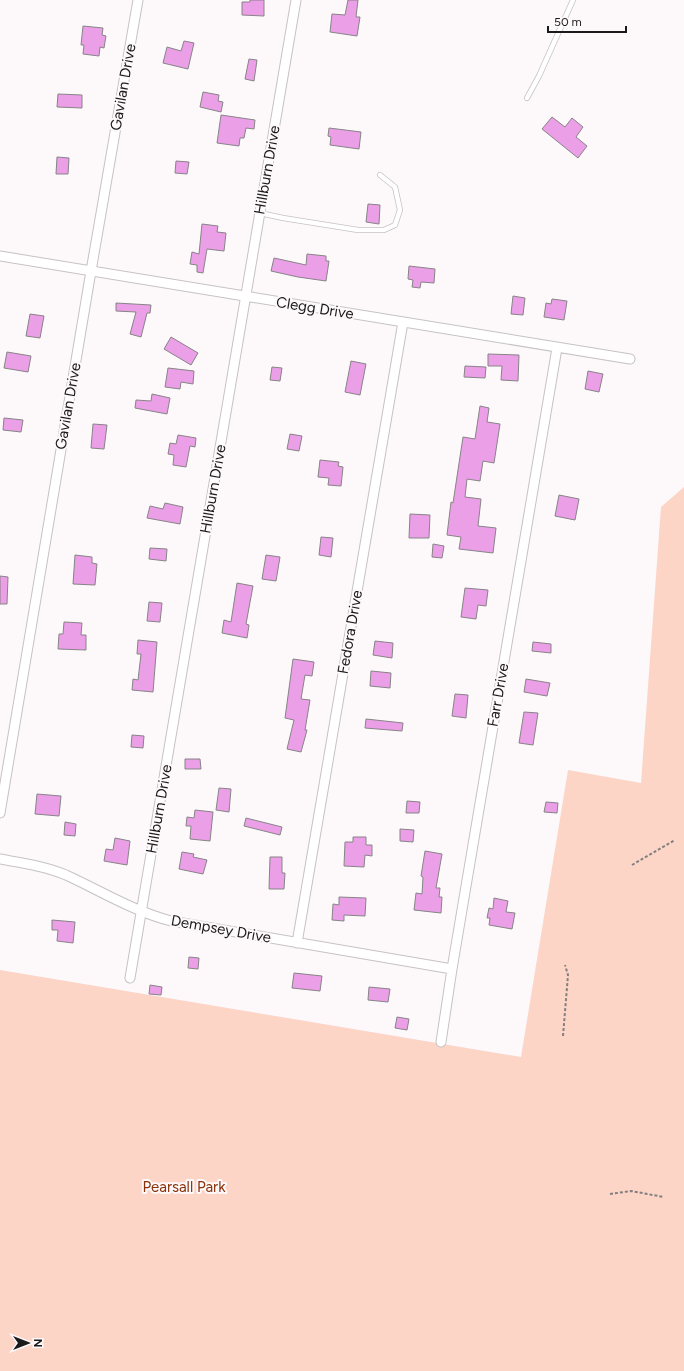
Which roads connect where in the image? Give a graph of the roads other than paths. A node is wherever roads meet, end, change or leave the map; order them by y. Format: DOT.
graph roads {
  1 [pos="138,0"];
  2 [pos="296,0"];
  3 [pos="573,0"];
  4 [pos="527,98"];
  5 [pos="380,175"];
  6 [pos="260,213"];
  7 [pos="0,256"];
  8 [pos="91,271"];
  9 [pos="246,297"];
  10 [pos="402,322"];
  11 [pos="557,348"];
  12 [pos="630,359"];
  13 [pos="0,813"];
  14 [pos="0,858"];
  15 [pos="142,911"];
  16 [pos="297,943"];
  17 [pos="452,969"];
  18 [pos="130,978"];
  19 [pos="441,1042"];
  1 -- 8 [label="street, Gavilan Drive"];
  2 -- 6 [label="street, Hillburn Drive"];
  3 -- 4 [label="lane"];
  5 -- 6 [label="lane"];
  6 -- 9 [label="street, Hillburn Drive"];
  7 -- 8 [label="street, Clegg Drive"];
  8 -- 9 [label="street, Clegg Drive"];
  8 -- 13 [label="street, Gavilan Drive"];
  9 -- 10 [label="street, Clegg Drive"];
  9 -- 15 [label="street, Hillburn Drive"];
  10 -- 11 [label="street, Clegg Drive"];
  10 -- 16 [label="street, Fedora Drive"];
  11 -- 12 [label="street, Clegg Drive"];
  11 -- 17 [label="street, Farr Drive"];
  14 -- 15 [label="street, Dempsey Drive"];
  15 -- 16 [label="street, Dempsey Drive"];
  15 -- 18 [label="street, Hillburn Drive"];
  16 -- 17 [label="street, Dempsey Drive"];
  17 -- 19 [label="street, Farr Drive"];
}
